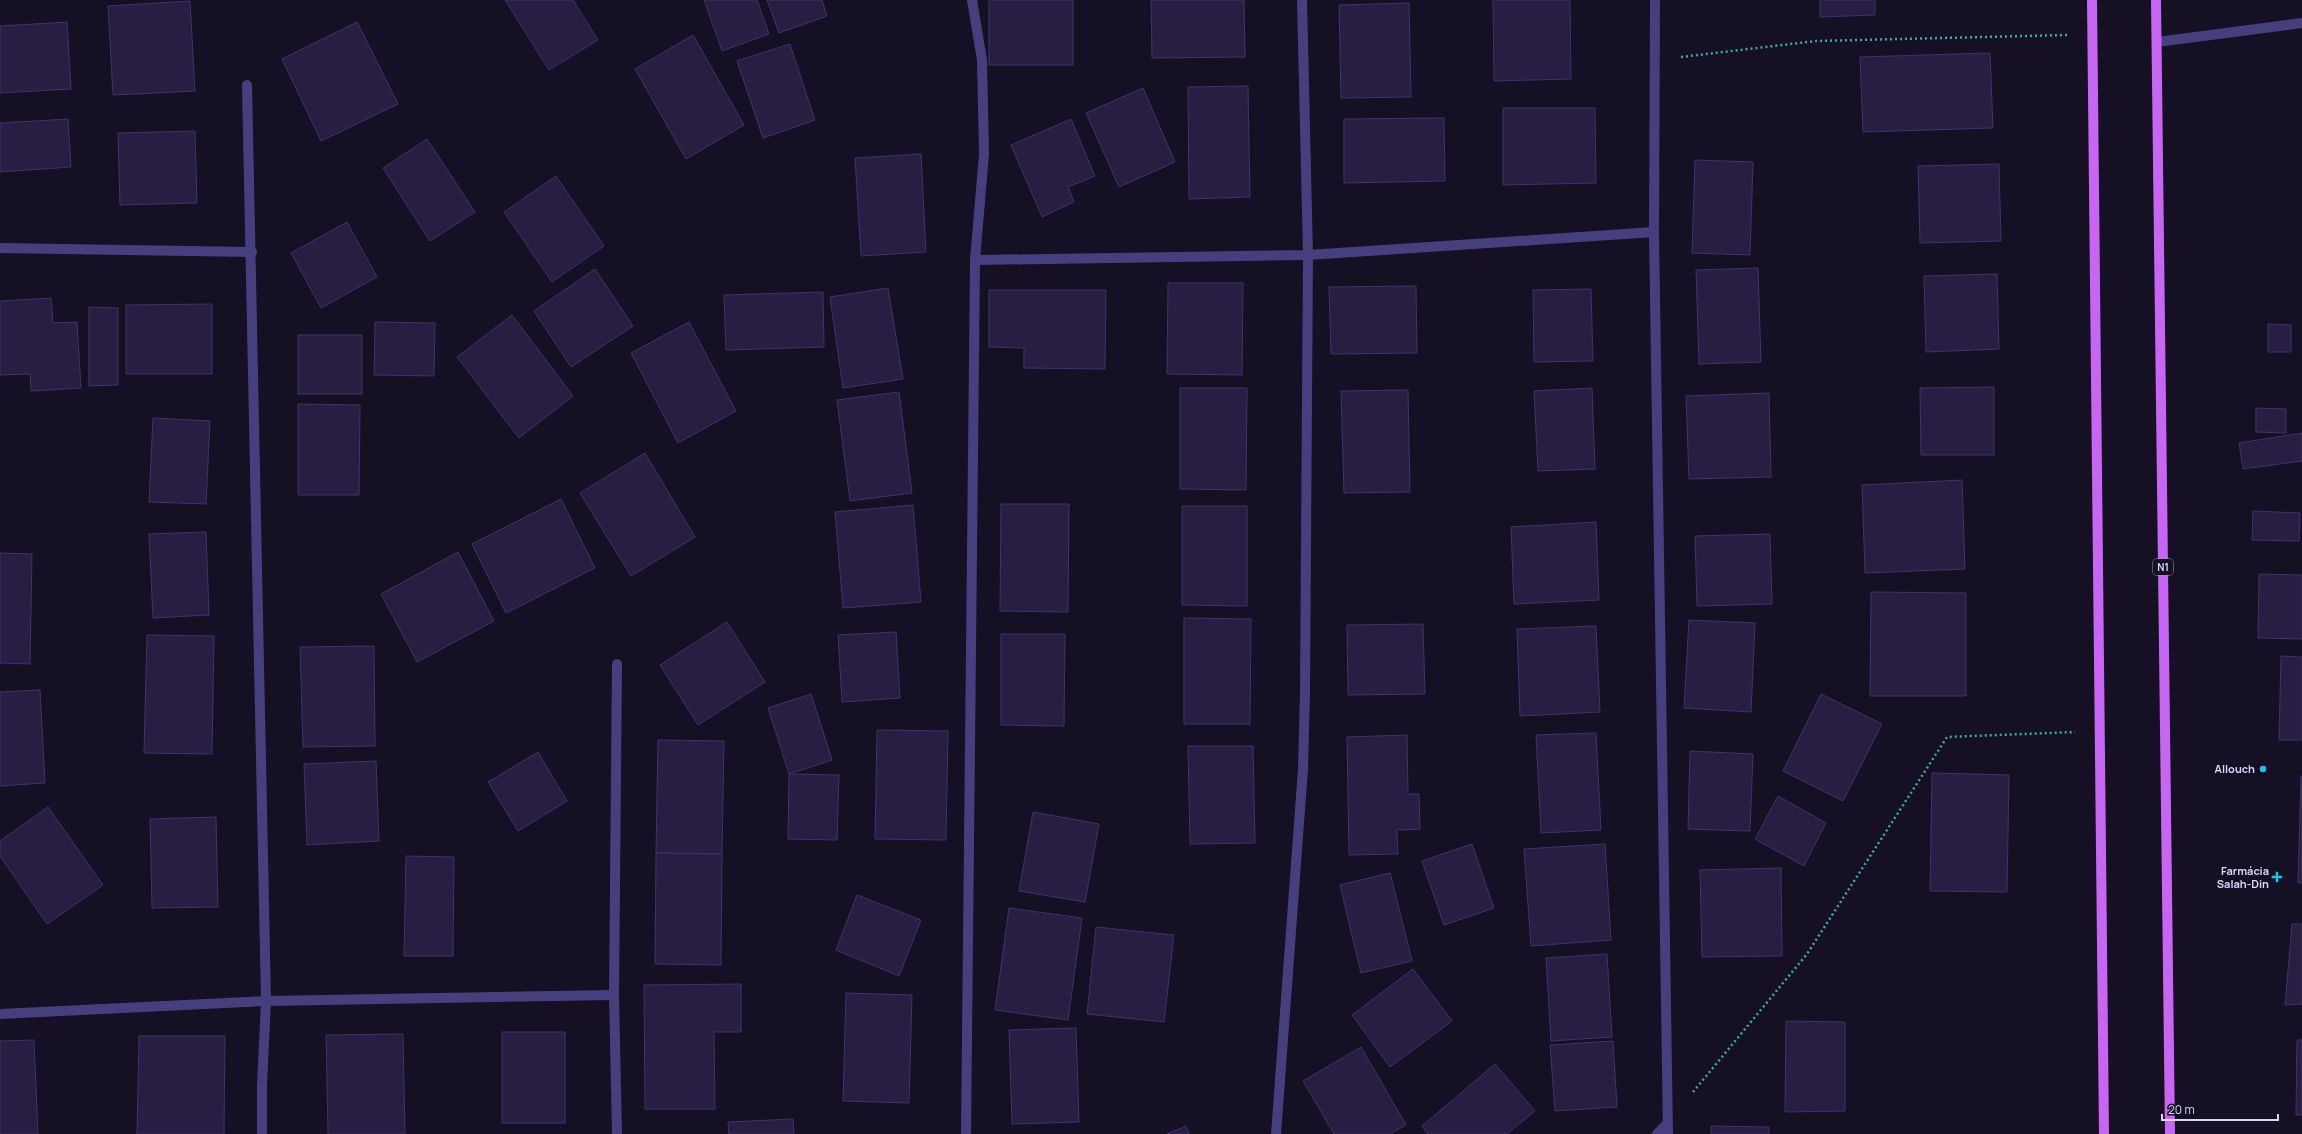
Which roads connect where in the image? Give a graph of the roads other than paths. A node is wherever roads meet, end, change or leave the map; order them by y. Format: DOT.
graph roads {
  1 [pos="972,0"];
  2 [pos="1302,0"];
  3 [pos="1654,0"];
  4 [pos="2092,0"];
  5 [pos="2156,0"];
  6 [pos="2302,23"];
  7 [pos="2157,42"];
  8 [pos="247,85"];
  9 [pos="1654,232"];
  10 [pos="0,248"];
  11 [pos="252,252"];
  12 [pos="1308,255"];
  13 [pos="974,260"];
  14 [pos="618,664"];
  15 [pos="614,995"];
  16 [pos="266,1001"];
  17 [pos="0,1014"];
  18 [pos="1668,1124"];
  19 [pos="262,1134"];
  20 [pos="617,1134"];
  21 [pos="966,1134"];
  22 [pos="1276,1134"];
  23 [pos="1657,1134"];
  24 [pos="1668,1134"];
  25 [pos="2104,1134"];
  26 [pos="2170,1134"];
  1 -- 13 [label="street"];
  2 -- 12 [label="street"];
  3 -- 9 [label="street"];
  4 -- 25 [label="main road"];
  5 -- 7 [label="main road, N1"];
  6 -- 7 [label="street"];
  7 -- 26 [label="main road, N1"];
  8 -- 11 [label="street"];
  9 -- 12 [label="street"];
  9 -- 18 [label="street"];
  10 -- 11 [label="street"];
  11 -- 16 [label="street"];
  12 -- 13 [label="street"];
  12 -- 22 [label="street"];
  13 -- 21 [label="street"];
  14 -- 15 [label="street"];
  15 -- 16 [label="street"];
  15 -- 20 [label="street"];
  16 -- 17 [label="street"];
  16 -- 19 [label="street"];
  18 -- 23 [label="street"];
  18 -- 24 [label="street"];
}
